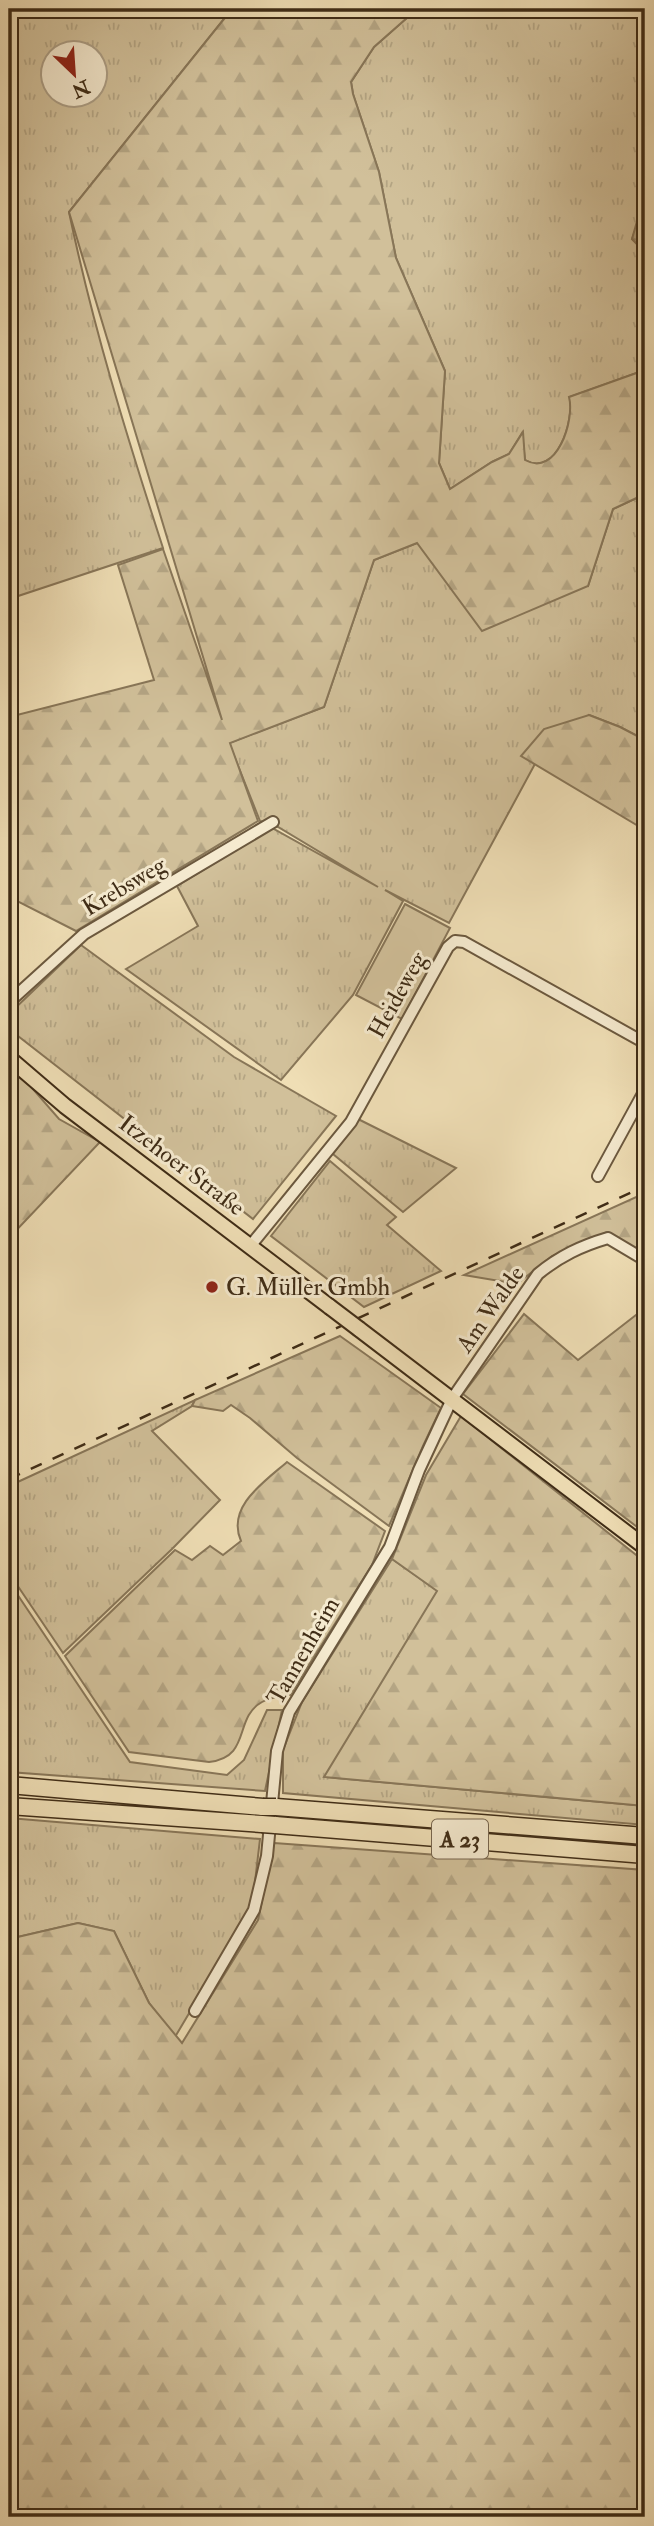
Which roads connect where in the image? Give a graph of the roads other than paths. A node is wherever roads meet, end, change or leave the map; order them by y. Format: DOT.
graph roads {
  1 [pos="273,822"];
  2 [pos="9,1002"];
  3 [pos="645,1043"];
  4 [pos="9,1058"];
  5 [pos="645,1090"];
  6 [pos="598,1176"];
  7 [pos="251,1245"];
  8 [pos="645,1261"];
  9 [pos="452,1399"];
  10 [pos="645,1547"];
  11 [pos="9,1785"];
  12 [pos="9,1806"];
  13 [pos="645,1836"];
  14 [pos="645,1855"];
  15 [pos="195,2011"];
  1 -- 2 [label="street, Krebsweg"];
  3 -- 7 [label="street, Heideweg"];
  4 -- 7 [label="main road, Itzehoer Straße"];
  5 -- 6 [label="street"];
  7 -- 9 [label="main road, Itzehoer Straße, bridge"];
  8 -- 9 [label="street, Am Walde"];
  9 -- 10 [label="main road, Itzehoer Straße"];
  9 -- 15 [label="street, Tannenheim"];
  11 -- 13 [label="highway, A 23"];
  12 -- 14 [label="highway, A 23"];
}
